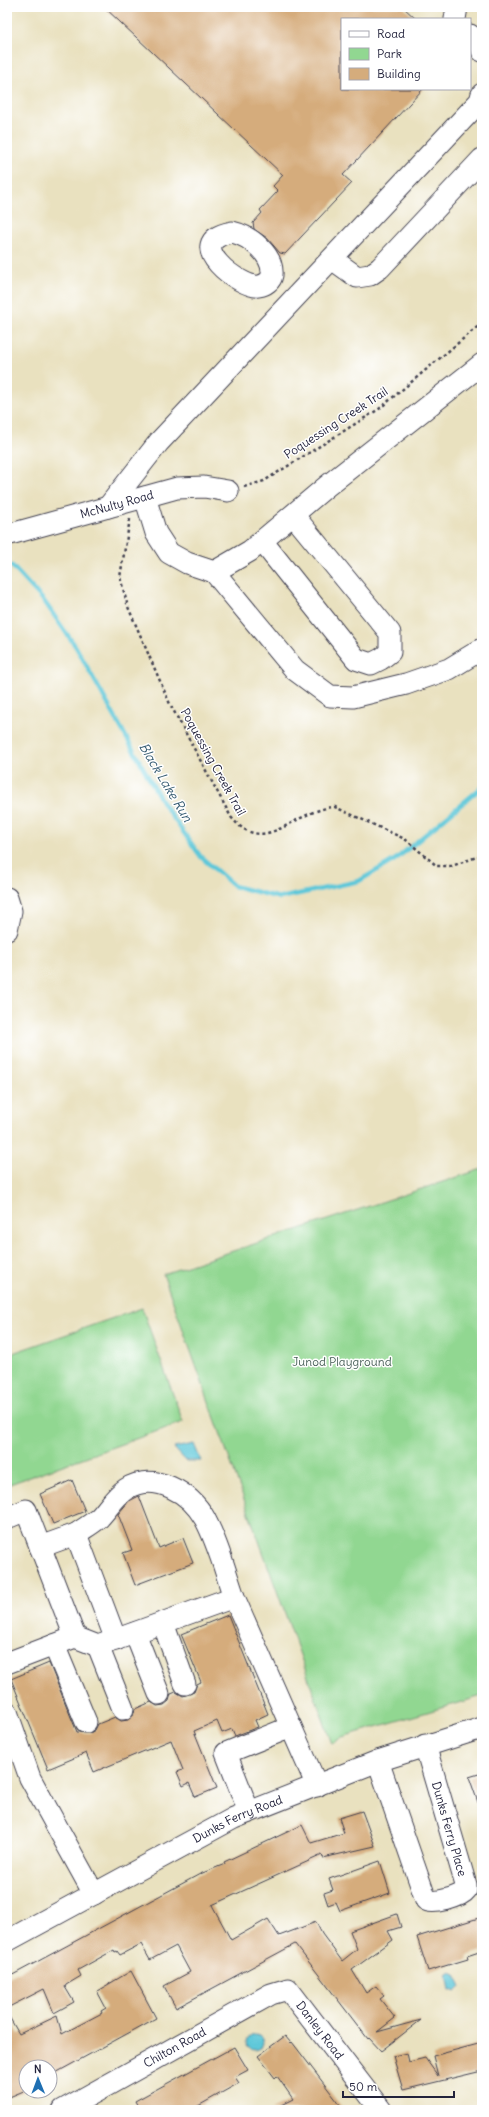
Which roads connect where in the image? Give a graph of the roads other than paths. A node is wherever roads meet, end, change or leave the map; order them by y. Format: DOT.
graph roads {
  1 [pos="456,7"];
  2 [pos="456,18"];
  3 [pos="471,35"];
  4 [pos="482,51"];
  5 [pos="482,94"];
  6 [pos="482,159"];
  7 [pos="332,259"];
  8 [pos="268,282"];
  9 [pos="290,303"];
  10 [pos="482,364"];
  11 [pos="228,491"];
  12 [pos="145,496"];
  13 [pos="108,506"];
  14 [pos="294,516"];
  15 [pos="7,535"];
  16 [pos="262,541"];
  17 [pos="214,572"];
  18 [pos="482,649"];
  19 [pos="7,898"];
  20 [pos="7,930"];
  21 [pos="7,1518"];
  22 [pos="76,1534"];
  23 [pos="40,1547"];
  24 [pos="234,1596"];
  25 [pos="163,1623"];
  26 [pos="75,1637"];
  27 [pos="117,1640"];
  28 [pos="54,1645"];
  29 [pos="7,1663"];
  30 [pos="185,1684"];
  31 [pos="159,1694"];
  32 [pos="122,1708"];
  33 [pos="7,1712"];
  34 [pos="86,1722"];
  35 [pos="291,1726"];
  36 [pos="482,1728"];
  37 [pos="425,1745"];
  38 [pos="378,1761"];
  39 [pos="317,1786"];
  40 [pos="250,1812"];
  41 [pos="94,1894"];
  42 [pos="7,1941"];
  43 [pos="288,1989"];
  44 [pos="63,2110"];
  45 [pos="381,2110"];
  1 -- 2 [label="street"];
  3 -- 4 [label="street"];
  5 -- 7 [label="street"];
  6 -- 7 [label="street"];
  7 -- 9 [label="street"];
  8 -- 9 [label="street"];
  9 -- 13 [label="street"];
  10 -- 14 [label="street"];
  11 -- 12 [label="street, McNulty Road"];
  12 -- 13 [label="street, McNulty Road"];
  12 -- 17 [label="street"];
  13 -- 15 [label="street, McNulty Road"];
  14 -- 16 [label="street"];
  14 -- 16 [label="street"];
  16 -- 17 [label="street"];
  17 -- 18 [label="street"];
  19 -- 20 [label="street"];
  21 -- 23 [label="street"];
  22 -- 23 [label="street"];
  22 -- 24 [label="street"];
  22 -- 27 [label="street"];
  23 -- 26 [label="street"];
  24 -- 25 [label="street"];
  24 -- 35 [label="street"];
  25 -- 27 [label="street"];
  25 -- 30 [label="street"];
  26 -- 27 [label="street"];
  26 -- 28 [label="street"];
  27 -- 31 [label="street"];
  27 -- 32 [label="street"];
  28 -- 29 [label="street"];
  28 -- 34 [label="street"];
  33 -- 41 [label="street"];
  35 -- 39 [label="street"];
  35 -- 40 [label="street"];
  36 -- 37 [label="street, Dunks Ferry Road"];
  37 -- 38 [label="street, Dunks Ferry Road"];
  37 -- 38 [label="street, Dunks Ferry Place"];
  38 -- 39 [label="street, Dunks Ferry Road"];
  39 -- 40 [label="street, Dunks Ferry Road"];
  40 -- 41 [label="street, Dunks Ferry Road"];
  41 -- 42 [label="street, Dunks Ferry Road"];
  43 -- 44 [label="street, Chilton Road"];
  43 -- 45 [label="street, Danley Road"];
}
